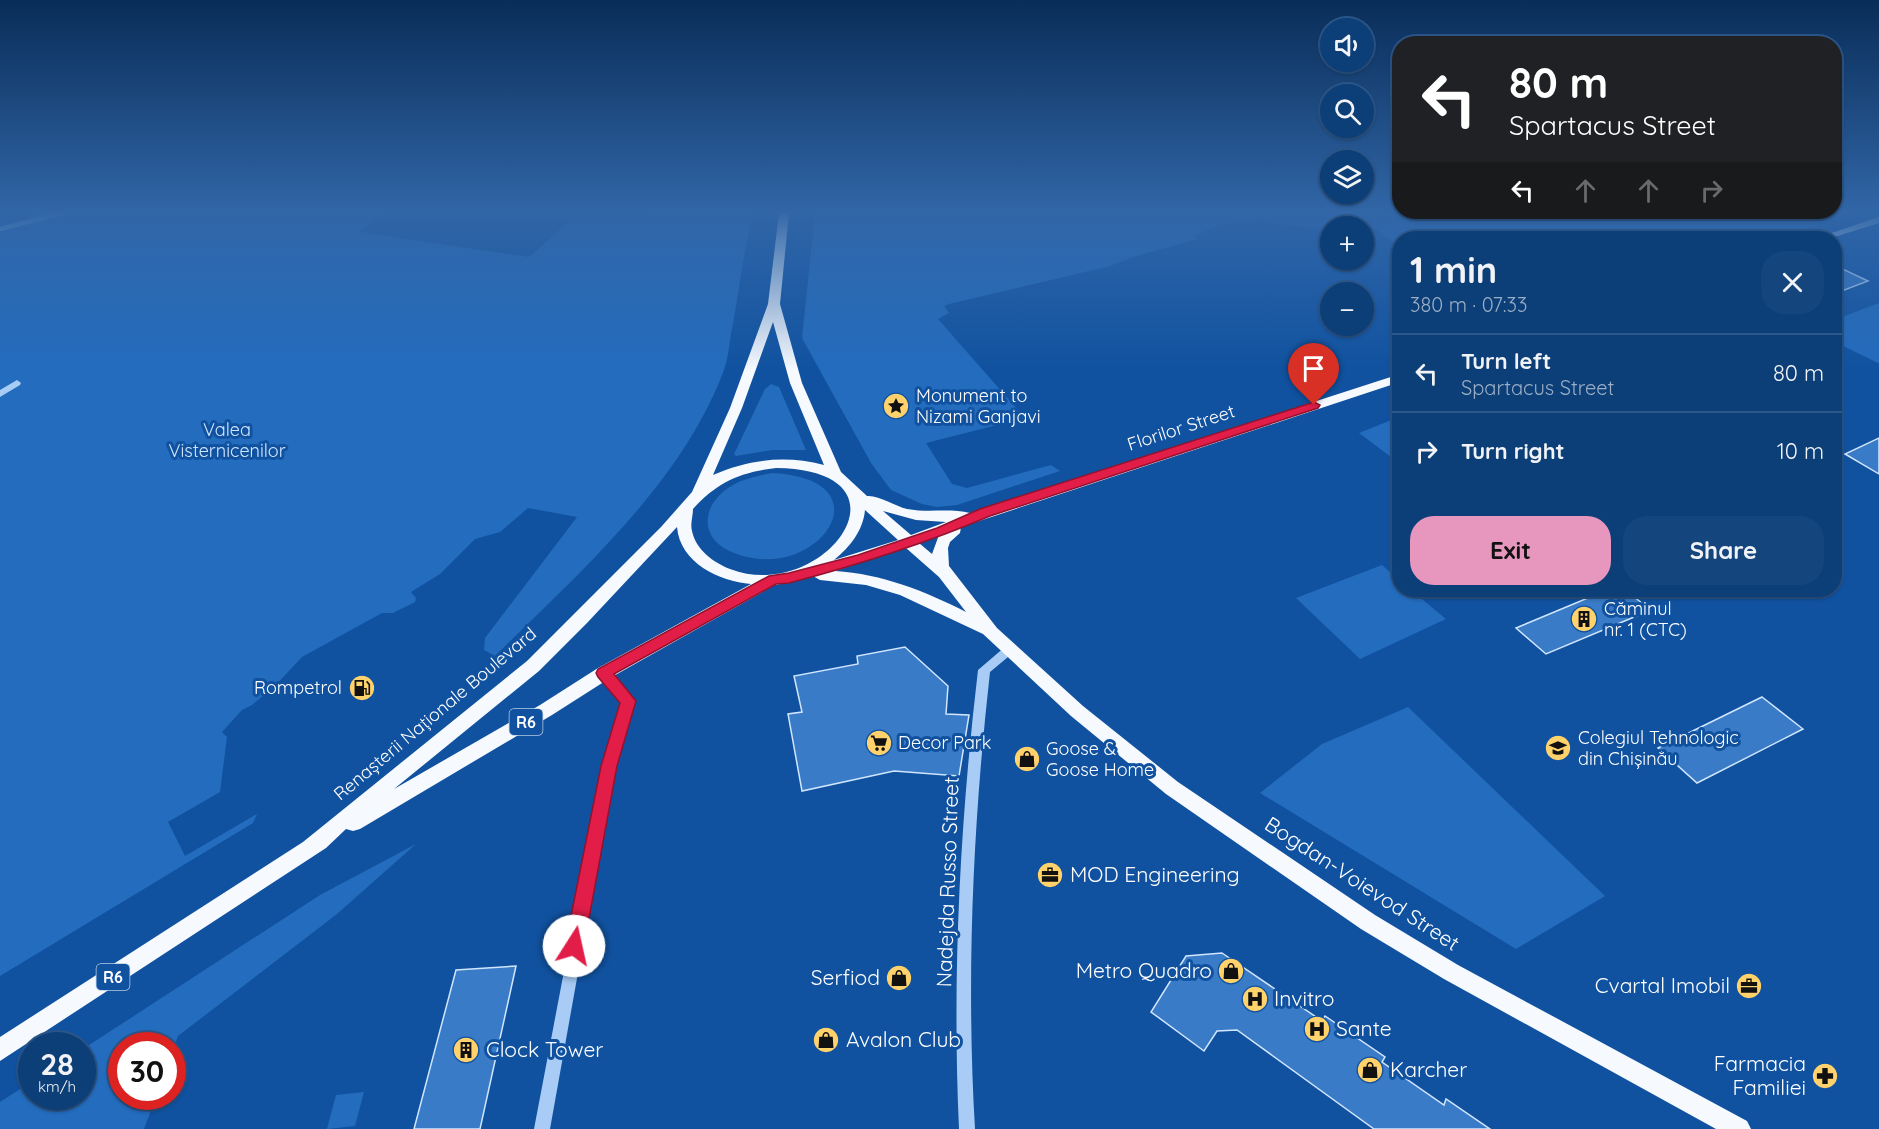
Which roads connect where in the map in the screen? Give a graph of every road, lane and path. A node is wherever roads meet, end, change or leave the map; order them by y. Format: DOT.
graph roads {
  1 [pos="778,266"];
  2 [pos="774,303"];
  3 [pos="1392,381"];
  4 [pos="17,383"];
  5 [pos="0,394"];
  6 [pos="836,476"];
  7 [pos="852,492"];
  8 [pos="698,494"];
  9 [pos="686,509"];
  10 [pos="974,517"];
  11 [pos="910,542"];
  12 [pos="944,573"];
  13 [pos="802,574"];
  14 [pos="774,579"];
  15 [pos="991,632"];
  16 [pos="1010,649"];
  17 [pos="604,673"];
  18 [pos="310,847"];
  19 [pos="0,1050"];
  20 [pos="542,1129"];
  21 [pos="967,1129"];
  22 [pos="1739,1129"];
  1 -- 2 [label="main road"];
  2 -- 6 [label="main road"];
  2 -- 8 [label="main road"];
  3 -- 10 [label="main road, Florilor Street"];
  4 -- 5 [label="street"];
  6 -- 7 [label="main road"];
  6 -- 8 [label="main road"];
  7 -- 10 [label="main road, Florilor Street"];
  7 -- 11 [label="main road, Bogdan-Voievod Street"];
  7 -- 13 [label="main road"];
  8 -- 9 [label="main road"];
  9 -- 14 [label="main road, R6"];
  9 -- 18 [label="main road, Renașterii Naționale Boulevard"];
  10 -- 11 [label="main road, Florilor Street"];
  10 -- 12 [label="main road, Florilor Street"];
  11 -- 12 [label="main road, Bogdan-Voievod Street"];
  11 -- 13 [label="main road, Florilor Street"];
  12 -- 15 [label="main road, Bogdan-Voievod Street"];
  13 -- 14 [label="main road, R6"];
  13 -- 15 [label="main road, Bogdan-Voievod Street"];
  14 -- 17 [label="main road, Renașterii Naționale Boulevard / R6"];
  15 -- 16 [label="main road, Bogdan-Voievod Street"];
  16 -- 21 [label="street, Nadejda Russo Street"];
  16 -- 22 [label="main road, Bogdan-Voievod Street"];
  17 -- 18 [label="main road, Renașterii Naționale Boulevard / R6"];
  17 -- 20 [label="street"];
  18 -- 19 [label="main road, Renașterii Naționale Boulevard / R6"];
}
